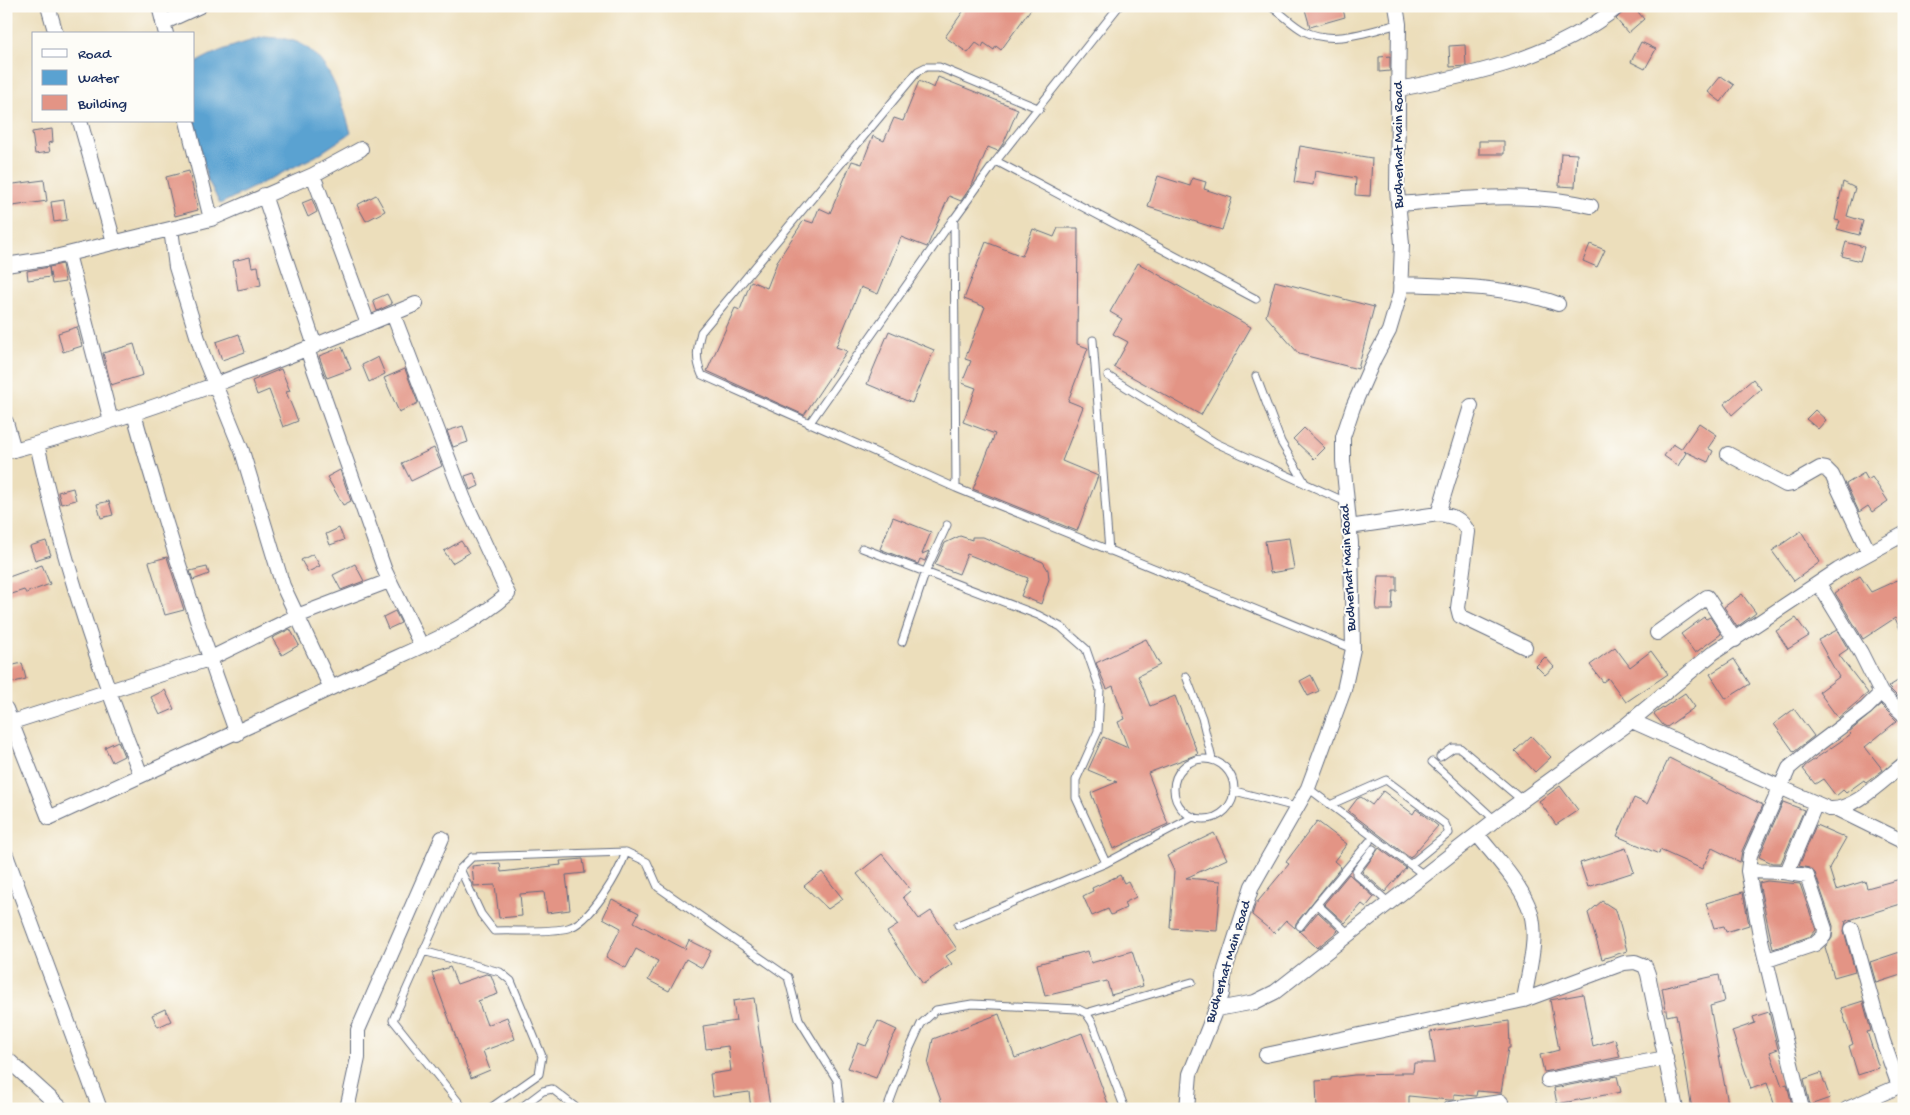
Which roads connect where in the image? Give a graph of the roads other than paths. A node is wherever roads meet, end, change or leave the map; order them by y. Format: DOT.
graph roads {
  1 [pos="48,6"];
  2 [pos="159,6"];
  3 [pos="200,6"];
  4 [pos="1119,6"];
  5 [pos="1270,6"];
  6 [pos="1396,6"];
  7 [pos="1619,6"];
  8 [pos="1398,24"];
  9 [pos="164,28"];
  10 [pos="55,32"];
  11 [pos="1399,89"];
  12 [pos="1040,109"];
  13 [pos="80,122"];
  14 [pos="187,122"];
  15 [pos="361,149"];
  16 [pos="996,160"];
  17 [pos="313,175"];
  18 [pos="264,195"];
  19 [pos="1398,204"];
  20 [pos="1591,206"];
  21 [pos="211,219"];
  22 [pos="954,219"];
  23 [pos="171,229"];
  24 [pos="114,242"];
  25 [pos="68,254"];
  26 [pos="6,265"];
  27 [pos="1400,284"];
  28 [pos="1256,299"];
  29 [pos="416,304"];
  30 [pos="1558,304"];
  31 [pos="393,314"];
  32 [pos="368,324"];
  33 [pos="1093,340"];
  34 [pos="311,347"];
  35 [pos="1108,376"];
  36 [pos="1256,376"];
  37 [pos="215,385"];
  38 [pos="1471,406"];
  39 [pos="134,414"];
  40 [pos="111,421"];
  41 [pos="6,422"];
  42 [pos="809,424"];
  43 [pos="37,444"];
  44 [pos="10,451"];
  45 [pos="1728,454"];
  46 [pos="1305,483"];
  47 [pos="956,488"];
  48 [pos="1346,502"];
  49 [pos="1438,514"];
  50 [pos="946,526"];
  51 [pos="1349,527"];
  52 [pos="1904,534"];
  53 [pos="862,548"];
  54 [pos="1110,551"];
  55 [pos="1869,553"];
  56 [pos="926,572"];
  57 [pos="389,581"];
  58 [pos="1819,584"];
  59 [pos="297,616"];
  60 [pos="1657,633"];
  61 [pos="1735,640"];
  62 [pos="902,642"];
  63 [pos="421,645"];
  64 [pos="1525,648"];
  65 [pos="1352,649"];
  66 [pos="209,659"];
  67 [pos="1186,676"];
  68 [pos="331,688"];
  69 [pos="108,692"];
  70 [pos="1880,693"];
  71 [pos="6,709"];
  72 [pos="1904,715"];
  73 [pos="1632,720"];
  74 [pos="9,723"];
  75 [pos="236,734"];
  76 [pos="1440,757"];
  77 [pos="1212,759"];
  78 [pos="1432,762"];
  79 [pos="1904,764"];
  80 [pos="141,775"];
  81 [pos="1779,787"];
  82 [pos="1308,788"];
  83 [pos="1235,791"];
  84 [pos="1522,801"];
  85 [pos="1816,803"];
  86 [pos="1332,804"];
  87 [pos="1296,807"];
  88 [pos="1839,810"];
  89 [pos="1193,817"];
  90 [pos="1495,820"];
  91 [pos="1477,834"];
  92 [pos="442,838"];
  93 [pos="1369,842"];
  94 [pos="1904,842"];
  95 [pos="1373,849"];
  96 [pos="626,852"];
  97 [pos="6,856"];
  98 [pos="1106,863"];
  99 [pos="1411,864"];
  100 [pos="460,869"];
  101 [pos="1748,872"];
  102 [pos="1787,872"];
  103 [pos="1424,875"];
  104 [pos="1388,903"];
  105 [pos="1317,904"];
  106 [pos="958,925"];
  107 [pos="1300,926"];
  108 [pos="1852,929"];
  109 [pos="1349,934"];
  110 [pos="423,951"];
  111 [pos="1767,960"];
  112 [pos="1192,982"];
  113 [pos="1524,1000"];
  114 [pos="1217,1009"];
  115 [pos="1086,1013"];
  116 [pos="1266,1055"];
  117 [pos="6,1058"];
  118 [pos="1666,1058"];
  119 [pos="1548,1080"];
  120 [pos="1902,1085"];
  121 [pos="1501,1102"];
  122 [pos="62,1109"];
  123 [pos="100,1109"];
  124 [pos="347,1109"];
  125 [pos="464,1109"];
  126 [pos="489,1109"];
  127 [pos="518,1109"];
  128 [pos="578,1109"];
  129 [pos="840,1109"];
  130 [pos="887,1109"];
  131 [pos="1125,1109"];
  132 [pos="1187,1109"];
  133 [pos="1450,1109"];
  134 [pos="1676,1109"];
  135 [pos="1802,1109"];
  136 [pos="1847,1109"];
  1 -- 10 [label="street"];
  2 -- 9 [label="street"];
  3 -- 9 [label="street"];
  4 -- 12 [label="lane"];
  5 -- 8 [label="lane"];
  6 -- 8 [label="street, Budherhat Main Road"];
  7 -- 11 [label="street"];
  8 -- 11 [label="street, Budherhat Main Road"];
  11 -- 19 [label="street, Budherhat Main Road"];
  12 -- 16 [label="lane"];
  12 -- 42 [label="lane"];
  13 -- 24 [label="street"];
  14 -- 21 [label="street"];
  15 -- 17 [label="street"];
  16 -- 22 [label="lane"];
  16 -- 28 [label="lane"];
  17 -- 18 [label="street"];
  17 -- 32 [label="street"];
  18 -- 21 [label="street"];
  18 -- 34 [label="street"];
  19 -- 20 [label="street"];
  19 -- 27 [label="street, Budherhat Main Road"];
  21 -- 23 [label="street"];
  22 -- 42 [label="lane"];
  22 -- 47 [label="lane"];
  23 -- 24 [label="street"];
  23 -- 37 [label="street"];
  24 -- 25 [label="street"];
  25 -- 26 [label="street"];
  25 -- 40 [label="street"];
  27 -- 30 [label="street"];
  27 -- 48 [label="street, Budherhat Main Road"];
  29 -- 31 [label="street"];
  31 -- 32 [label="street"];
  31 -- 63 [label="street"];
  32 -- 34 [label="street"];
  33 -- 54 [label="lane"];
  34 -- 37 [label="street"];
  34 -- 57 [label="street"];
  35 -- 46 [label="lane"];
  36 -- 46 [label="lane"];
  37 -- 39 [label="street"];
  37 -- 59 [label="street"];
  38 -- 49 [label="street"];
  39 -- 40 [label="street"];
  39 -- 66 [label="street"];
  40 -- 43 [label="street"];
  41 -- 44 [label="street"];
  42 -- 47 [label="lane"];
  43 -- 44 [label="street"];
  43 -- 69 [label="street"];
  45 -- 55 [label="street"];
  46 -- 48 [label="lane"];
  47 -- 54 [label="lane"];
  48 -- 51 [label="street, Budherhat Main Road"];
  49 -- 51 [label="street"];
  49 -- 64 [label="street"];
  50 -- 56 [label="lane"];
  51 -- 65 [label="street, Budherhat Main Road"];
  52 -- 55 [label="street"];
  53 -- 56 [label="lane"];
  54 -- 65 [label="lane"];
  55 -- 58 [label="street"];
  56 -- 62 [label="lane"];
  56 -- 98 [label="lane"];
  57 -- 59 [label="street"];
  57 -- 63 [label="street"];
  58 -- 61 [label="street"];
  58 -- 70 [label="street"];
  59 -- 66 [label="street"];
  59 -- 68 [label="street"];
  60 -- 61 [label="street"];
  61 -- 73 [label="street"];
  63 -- 68 [label="street"];
  65 -- 82 [label="street, Budherhat Main Road"];
  66 -- 69 [label="street"];
  66 -- 75 [label="street"];
  67 -- 77 [label="lane"];
  68 -- 75 [label="street"];
  69 -- 74 [label="street"];
  69 -- 80 [label="street"];
  70 -- 72 [label="street"];
  70 -- 81 [label="street"];
  71 -- 74 [label="street"];
  73 -- 81 [label="street"];
  73 -- 84 [label="street"];
  74 -- 80 [label="street"];
  75 -- 80 [label="street"];
  76 -- 84 [label="lane"];
  77 -- 83 [label="lane"];
  77 -- 89 [label="lane"];
  78 -- 90 [label="lane"];
  79 -- 88 [label="street"];
  81 -- 85 [label="street"];
  81 -- 101 [label="street"];
  82 -- 86 [label="lane"];
  82 -- 87 [label="street, Budherhat Main Road"];
  83 -- 87 [label="lane"];
  83 -- 89 [label="lane"];
  84 -- 90 [label="street"];
  85 -- 88 [label="street"];
  85 -- 102 [label="street"];
  86 -- 99 [label="lane"];
  86 -- 99 [label="lane"];
  87 -- 114 [label="street, Budherhat Main Road"];
  88 -- 94 [label="street"];
  89 -- 98 [label="lane"];
  90 -- 91 [label="street"];
  91 -- 103 [label="street"];
  91 -- 113 [label="street"];
  92 -- 124 [label="street"];
  93 -- 105 [label="lane"];
  95 -- 104 [label="lane"];
  96 -- 100 [label="lane"];
  96 -- 100 [label="lane"];
  96 -- 129 [label="lane"];
  97 -- 123 [label="street"];
  98 -- 106 [label="lane"];
  99 -- 103 [label="lane"];
  100 -- 110 [label="lane"];
  101 -- 102 [label="street"];
  101 -- 111 [label="street"];
  102 -- 111 [label="street"];
  103 -- 104 [label="street"];
  104 -- 109 [label="street"];
  105 -- 107 [label="lane"];
  105 -- 109 [label="lane"];
  108 -- 120 [label="street"];
  109 -- 114 [label="street"];
  110 -- 125 [label="lane"];
  110 -- 126 [label="lane"];
  111 -- 135 [label="street"];
  112 -- 115 [label="lane"];
  113 -- 116 [label="street"];
  113 -- 118 [label="street"];
  114 -- 132 [label="street, Budherhat Main Road"];
  115 -- 130 [label="lane"];
  115 -- 131 [label="lane"];
  117 -- 122 [label="street"];
  118 -- 119 [label="street"];
  118 -- 134 [label="street"];
  120 -- 136 [label="street"];
  121 -- 133 [label="street"];
  127 -- 128 [label="lane"];
}
